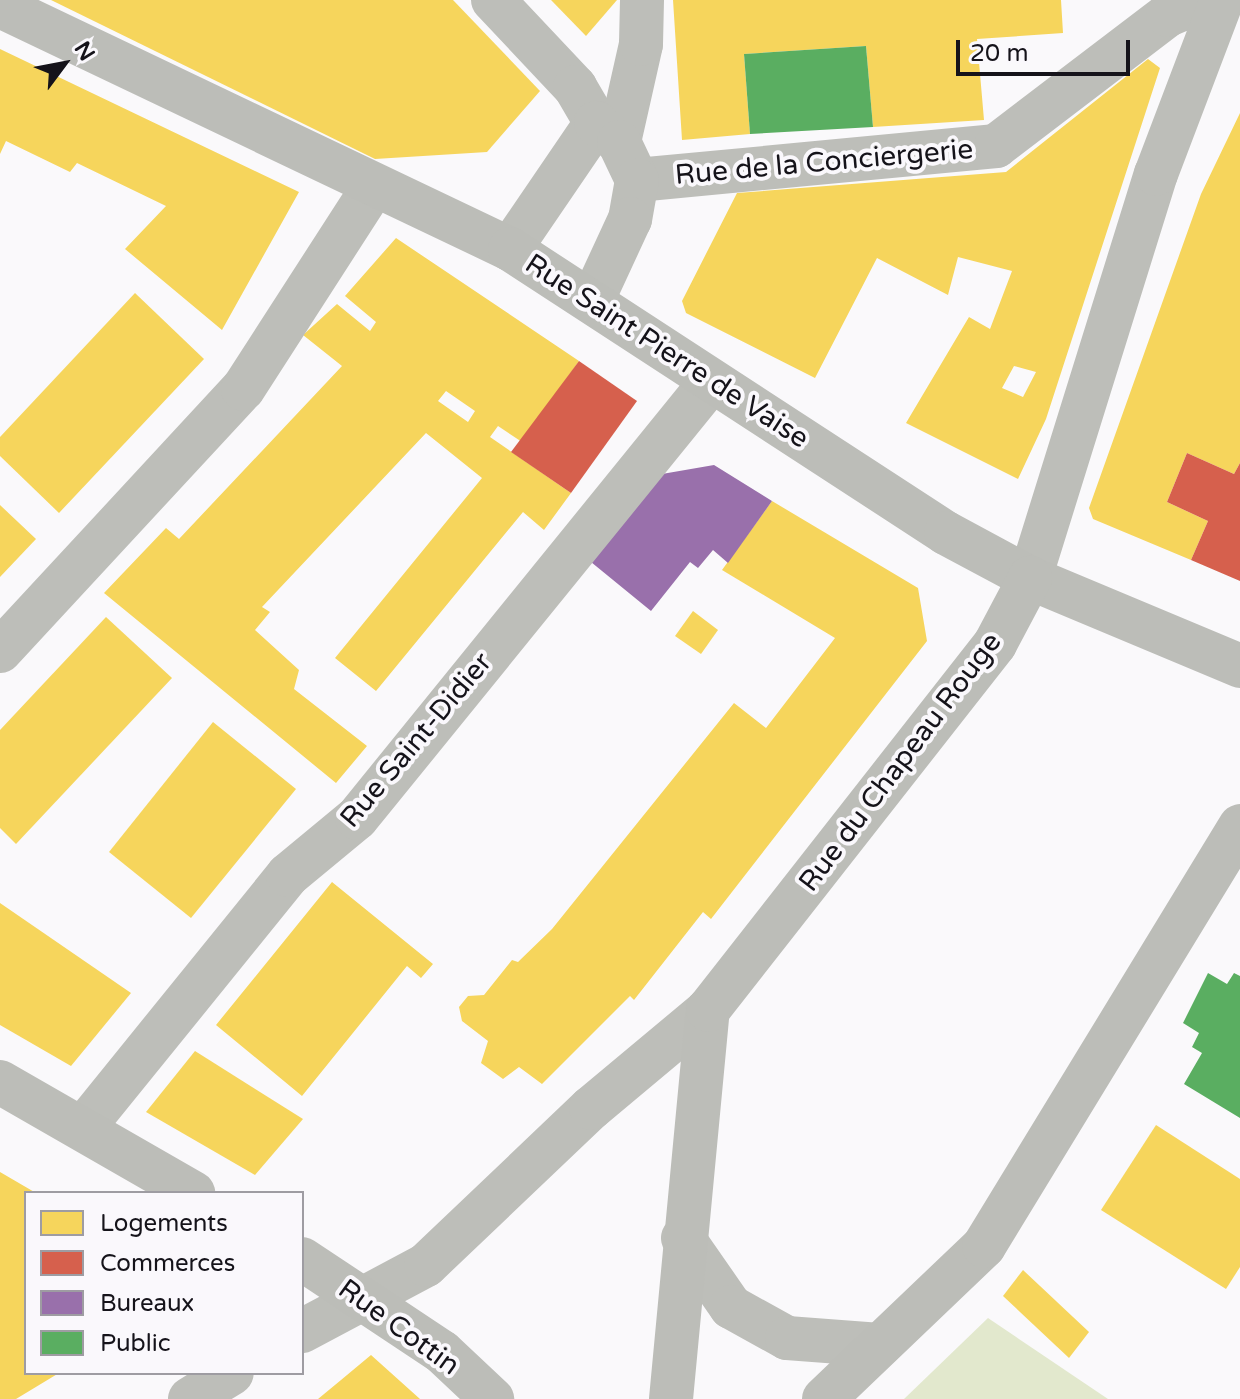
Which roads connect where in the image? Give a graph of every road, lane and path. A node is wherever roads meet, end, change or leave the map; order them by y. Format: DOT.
graph roads {
  1 [pos="493,0"];
  2 [pos="642,0"];
  3 [pos="1204,0"];
  4 [pos="1222,0"];
  5 [pos="0,6"];
  6 [pos="617,148"];
  7 [pos="374,186"];
  8 [pos="510,249"];
  9 [pos="594,297"];
  10 [pos="710,383"];
  11 [pos="1030,578"];
  12 [pos="0,651"];
  13 [pos="1240,666"];
  14 [pos="1240,826"];
  15 [pos="708,1010"];
  16 [pos="0,1082"];
  17 [pos="84,1127"];
  18 [pos="190,1191"];
  19 [pos="683,1238"];
  20 [pos="304,1260"];
  21 [pos="360,1297"];
  22 [pos="304,1330"];
  23 [pos="880,1345"];
  24 [pos="229,1375"];
  25 [pos="190,1399"];
  26 [pos="492,1399"];
  27 [pos="671,1399"];
  28 [pos="824,1399"];
  1 -- 6 [label="street"];
  2 -- 6 [label="street"];
  3 -- 6 [label="street, Rue de la Conciergerie"];
  4 -- 11 [label="street, Rue du Chapeau Rouge"];
  5 -- 7 [label="street, Rue Saint Pierre de Vaise"];
  6 -- 8 [label="street"];
  6 -- 9 [label="street"];
  7 -- 8 [label="street, Rue Saint Pierre de Vaise"];
  7 -- 12 [label="street"];
  8 -- 9 [label="street, Rue Saint Pierre de Vaise"];
  9 -- 10 [label="street, Rue Saint Pierre de Vaise"];
  10 -- 11 [label="street, Rue Saint Pierre de Vaise"];
  10 -- 17 [label="street, Rue Saint-Didier"];
  11 -- 13 [label="street, Rue Saint Pierre de Vaise"];
  11 -- 15 [label="street, Rue du Chapeau Rouge"];
  14 -- 23 [label="street"];
  15 -- 19 [label="street"];
  15 -- 21 [label="street, Rue du Chapeau Rouge"];
  16 -- 17 [label="street"];
  17 -- 18 [label="street"];
  19 -- 23 [label="street"];
  19 -- 27 [label="street"];
  20 -- 21 [label="street, Rue Cottin"];
  21 -- 22 [label="street, Rue du Chapeau Rouge"];
  21 -- 26 [label="street, Rue Cottin"];
  23 -- 28 [label="street"];
  24 -- 25 [label="street"];
}
